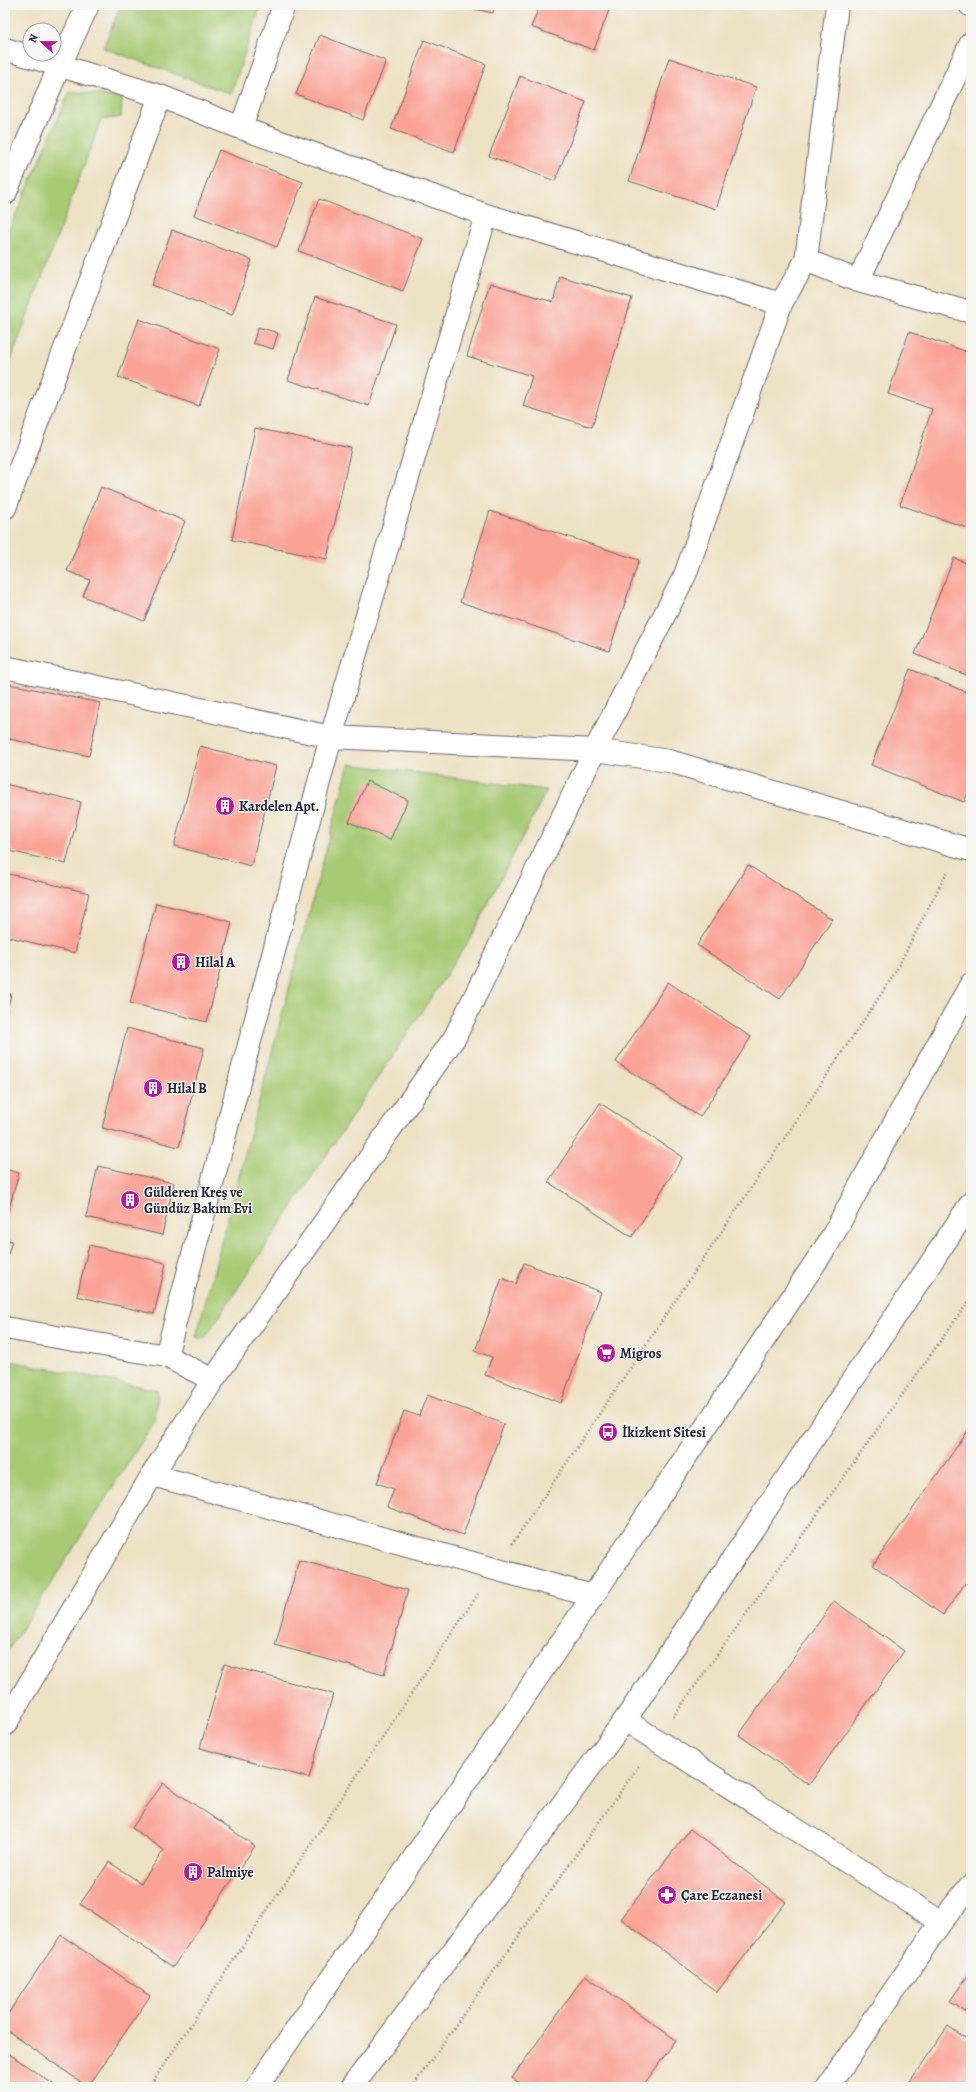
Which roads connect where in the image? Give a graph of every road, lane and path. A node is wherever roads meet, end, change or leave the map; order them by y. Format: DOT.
graph roads {
  1 [pos="88,5"];
  2 [pos="284,5"];
  3 [pos="837,5"];
  4 [pos="971,43"];
  5 [pos="5,49"];
  6 [pos="59,67"];
  7 [pos="160,96"];
  8 [pos="241,128"];
  9 [pos="5,194"];
  10 [pos="486,215"];
  11 [pos="806,260"];
  12 [pos="858,281"];
  13 [pos="781,304"];
  14 [pos="971,312"];
  15 [pos="5,508"];
  16 [pos="5,667"];
  17 [pos="331,737"];
  18 [pos="595,750"];
  19 [pos="966,848"];
  20 [pos="971,984"];
  21 [pos="971,1203"];
  22 [pos="971,1298"];
  23 [pos="5,1328"];
  24 [pos="166,1356"];
  25 [pos="213,1380"];
  26 [pos="152,1475"];
  27 [pos="495,1569"];
  28 [pos="593,1596"];
  29 [pos="625,1720"];
  30 [pos="5,1725"];
  31 [pos="656,1740"];
  32 [pos="971,1885"];
  33 [pos="941,1922"];
  34 [pos="149,2087"];
  35 [pos="257,2087"];
  36 [pos="352,2087"];
  37 [pos="412,2087"];
  38 [pos="828,2087"];
  1 -- 6 [label="street"];
  2 -- 8 [label="street"];
  3 -- 11 [label="street"];
  4 -- 12 [label="street"];
  5 -- 6 [label="street"];
  6 -- 7 [label="street"];
  6 -- 9 [label="street"];
  7 -- 8 [label="street"];
  7 -- 15 [label="street"];
  8 -- 10 [label="street"];
  10 -- 13 [label="street"];
  10 -- 17 [label="street"];
  11 -- 12 [label="street"];
  11 -- 13 [label="street"];
  12 -- 14 [label="street"];
  13 -- 18 [label="street"];
  16 -- 17 [label="street"];
  17 -- 18 [label="street"];
  17 -- 24 [label="street"];
  18 -- 19 [label="street"];
  18 -- 25 [label="street"];
  19 -- 27 [label="path"];
  20 -- 28 [label="street"];
  21 -- 29 [label="street"];
  22 -- 31 [label="path"];
  23 -- 24 [label="street"];
  24 -- 25 [label="street"];
  25 -- 26 [label="street"];
  26 -- 27 [label="street"];
  26 -- 30 [label="street"];
  27 -- 28 [label="street"];
  27 -- 34 [label="path"];
  28 -- 35 [label="street"];
  29 -- 31 [label="street"];
  29 -- 36 [label="street"];
  31 -- 33 [label="street"];
  31 -- 37 [label="path"];
  32 -- 33 [label="street"];
  33 -- 38 [label="street"];
}
